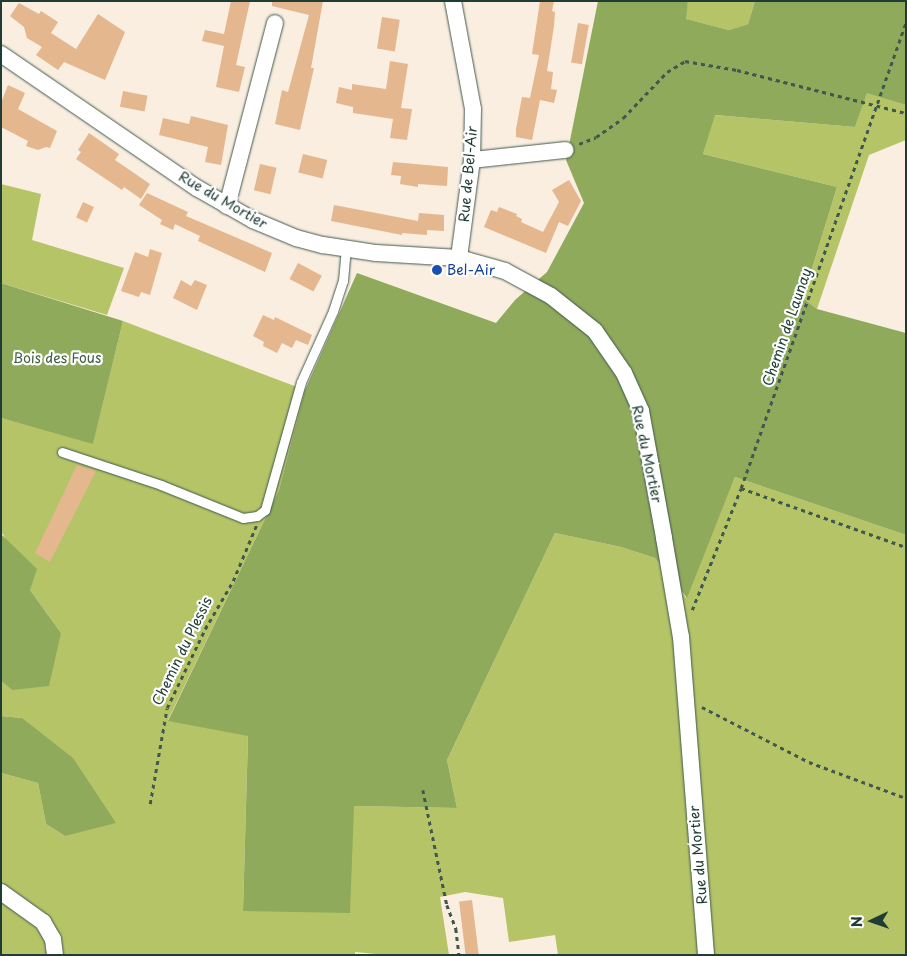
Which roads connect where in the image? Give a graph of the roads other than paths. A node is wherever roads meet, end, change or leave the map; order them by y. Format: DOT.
graph roads {
  1 [pos="453,1"];
  2 [pos="275,23"];
  3 [pos="1,54"];
  4 [pos="565,150"];
  5 [pos="472,160"];
  6 [pos="227,206"];
  7 [pos="346,249"];
  8 [pos="459,258"];
  9 [pos="62,452"];
  10 [pos="1,892"];
  11 [pos="55,955"];
  12 [pos="706,955"];
  1 -- 5 [label="street, Rue de Bel-Air"];
  2 -- 6 [label="street"];
  3 -- 6 [label="street, Rue du Mortier"];
  4 -- 5 [label="street"];
  5 -- 8 [label="street, Rue de Bel-Air"];
  6 -- 7 [label="street, Rue du Mortier"];
  7 -- 8 [label="street, Rue du Mortier"];
  7 -- 9 [label="lane"];
  8 -- 12 [label="street, Rue du Mortier"];
  10 -- 11 [label="street"];
}
